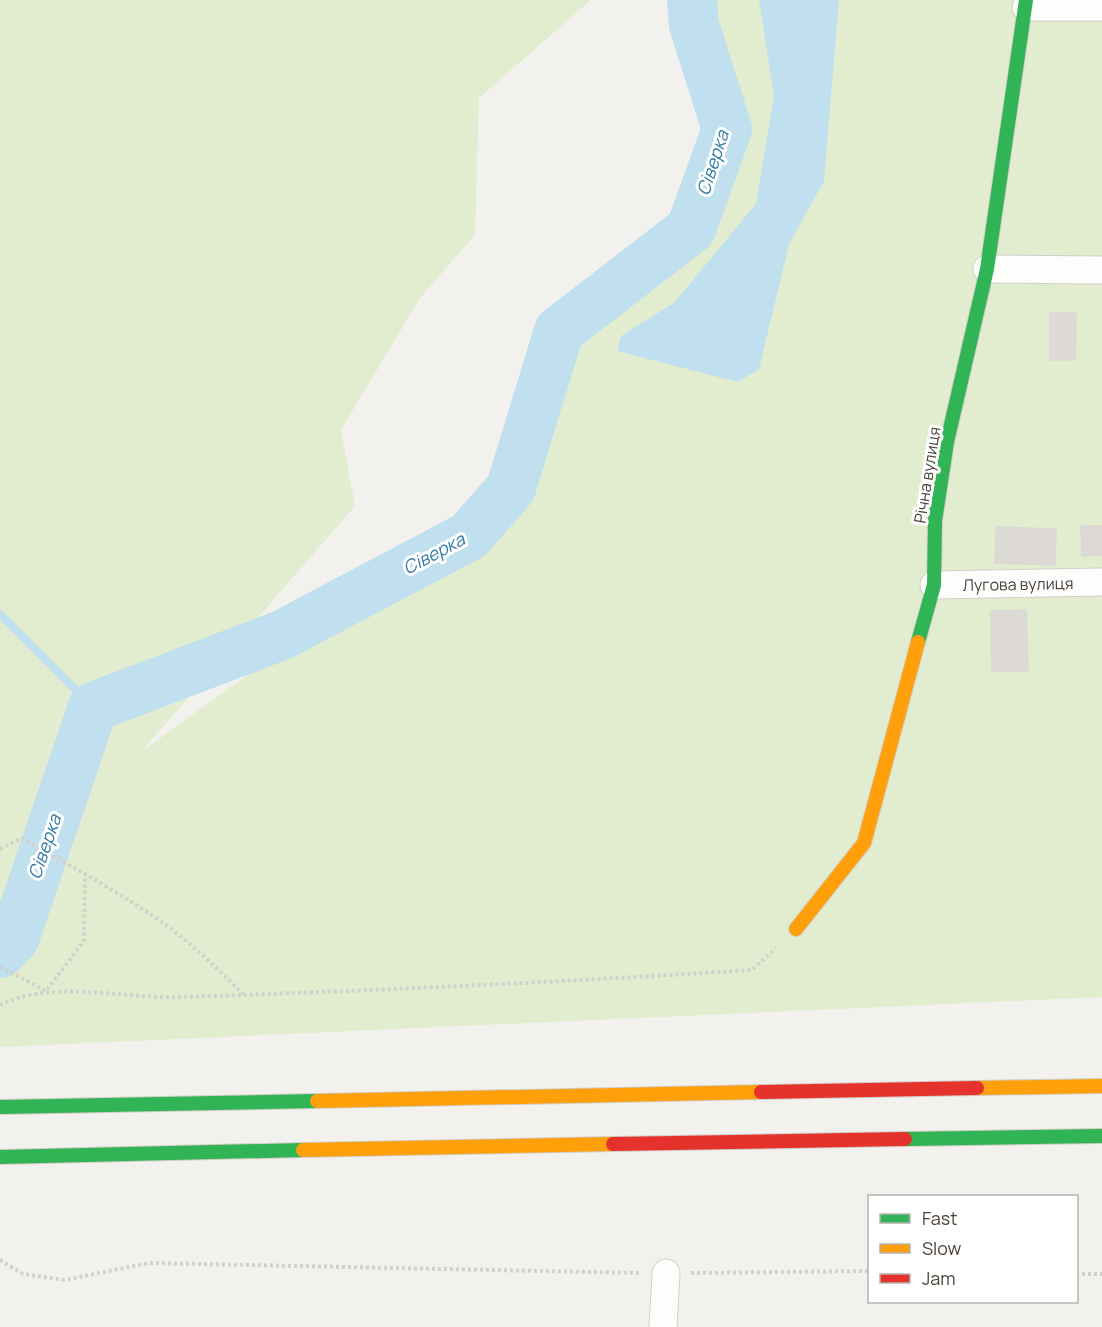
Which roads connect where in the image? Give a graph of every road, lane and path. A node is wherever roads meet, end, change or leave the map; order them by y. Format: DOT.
graph roads {
  1 [pos="1026,4"];
  2 [pos="1102,7"];
  3 [pos="987,268"];
  4 [pos="1102,270"];
  5 [pos="1102,582"];
  6 [pos="933,585"];
  7 [pos="0,849"];
  8 [pos="85,875"];
  9 [pos="796,929"];
  10 [pos="0,967"];
  11 [pos="45,991"];
  12 [pos="243,994"];
  13 [pos="0,1005"];
  14 [pos="1102,1086"];
  15 [pos="0,1107"];
  16 [pos="1102,1136"];
  17 [pos="0,1157"];
  18 [pos="0,1260"];
  19 [pos="868,1271"];
  20 [pos="666,1273"];
  21 [pos="1078,1274"];
  22 [pos="1102,1274"];
  23 [pos="663,1327"];
  1 -- 2 [label="street"];
  1 -- 3 [label="main road, Річна вулиця"];
  3 -- 4 [label="street"];
  3 -- 6 [label="main road, Річна вулиця"];
  5 -- 6 [label="street, Лугова вулиця"];
  6 -- 9 [label="main road, Річна вулиця"];
  7 -- 8 [label="path"];
  8 -- 11 [label="path"];
  8 -- 12 [label="path"];
  9 -- 12 [label="path"];
  10 -- 11 [label="path"];
  11 -- 12 [label="path"];
  11 -- 13 [label="path"];
  14 -- 15 [label="main road"];
  16 -- 17 [label="main road"];
  18 -- 20 [label="path"];
  19 -- 20 [label="path"];
  20 -- 23 [label="street"];
  21 -- 22 [label="path"];
}
